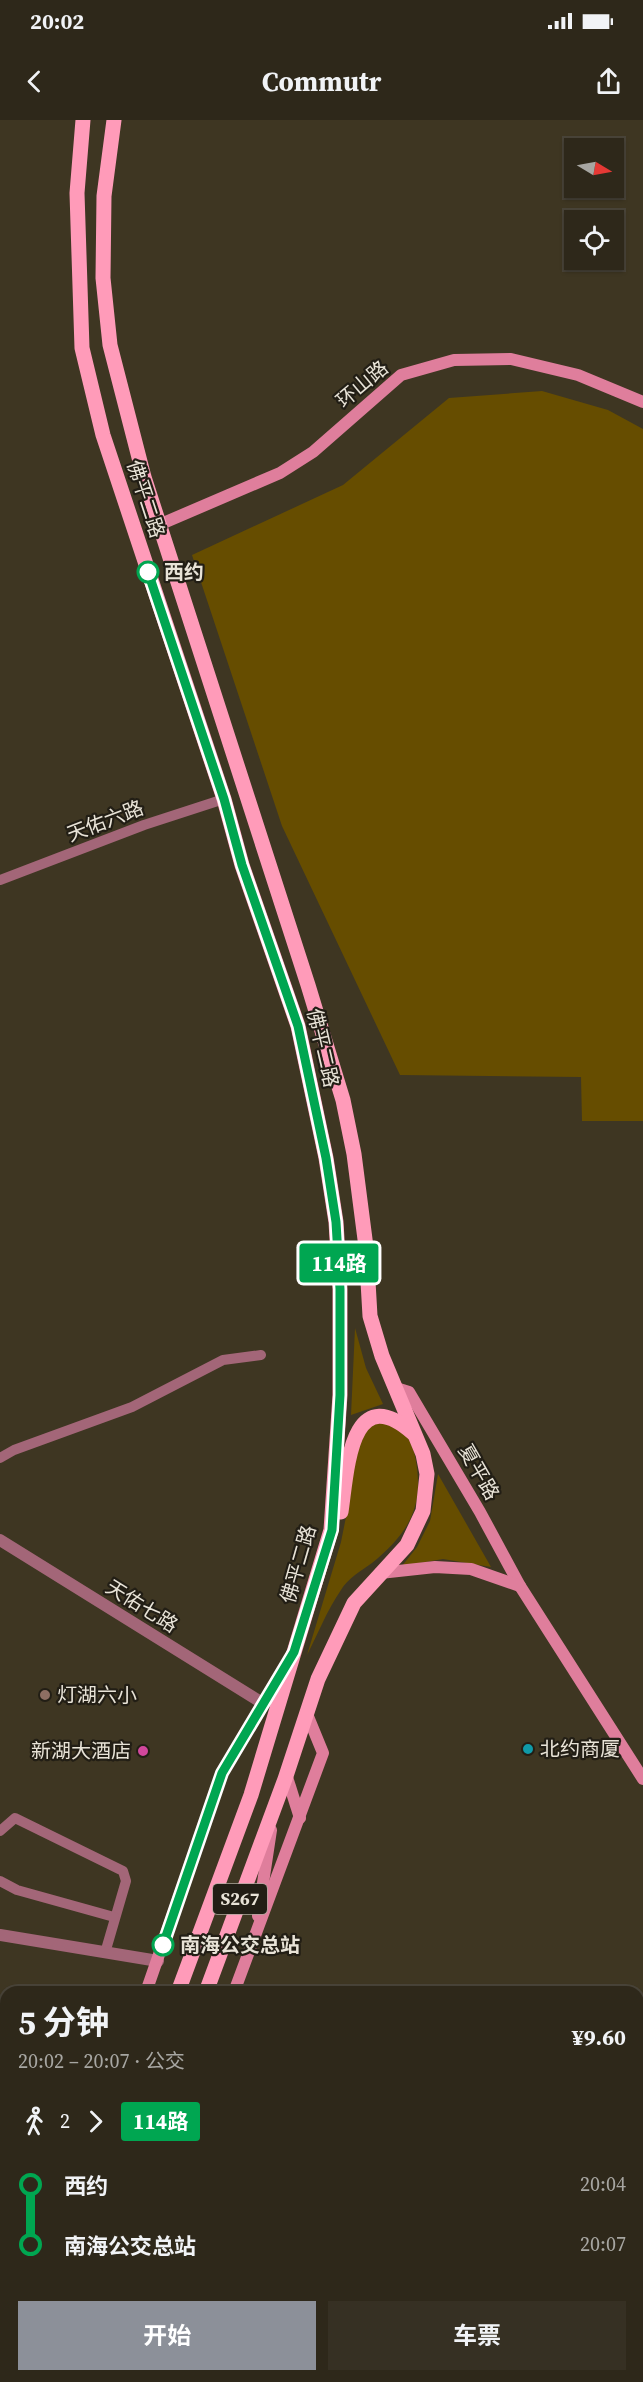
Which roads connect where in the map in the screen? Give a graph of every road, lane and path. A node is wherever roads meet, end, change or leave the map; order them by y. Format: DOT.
graph roads {
  1 [pos="83,120"];
  2 [pos="114,120"];
  3 [pos="643,402"];
  4 [pos="161,524"];
  5 [pos="224,799"];
  6 [pos="0,880"];
  7 [pos="261,1355"];
  8 [pos="396,1388"];
  9 [pos="415,1435"];
  10 [pos="0,1458"];
  11 [pos="332,1530"];
  12 [pos="0,1540"];
  13 [pos="380,1573"];
  14 [pos="520,1586"];
  15 [pos="294,1652"];
  16 [pos="264,1704"];
  17 [pos="307,1714"];
  18 [pos="286,1774"];
  19 [pos="643,1779"];
  20 [pos="275,1806"];
  21 [pos="300,1818"];
  22 [pos="0,1831"];
  23 [pos="0,1881"];
  24 [pos="114,1917"];
  25 [pos="0,1935"];
  26 [pos="255,1935"];
  27 [pos="105,1953"];
  28 [pos="158,1961"];
  29 [pos="148,1986"];
  30 [pos="180,1986"];
  31 [pos="208,1986"];
  32 [pos="236,1986"];
  1 -- 5 [label="main road, 佛平二路"];
  2 -- 4 [label="main road, 佛平二路"];
  3 -- 4 [label="main road, 环山路"];
  4 -- 8 [label="main road, 佛平二路"];
  5 -- 6 [label="street, 天佑六路"];
  5 -- 11 [label="main road, 佛平二路"];
  7 -- 10 [label="street"];
  8 -- 9 [label="main road, 佛平二路"];
  8 -- 14 [label="main road, 夏平路"];
  9 -- 11 [label="main road"];
  9 -- 13 [label="main road, 佛平二路"];
  11 -- 15 [label="main road, 佛平二路"];
  12 -- 16 [label="street, 天佑七路"];
  13 -- 14 [label="main road"];
  13 -- 17 [label="main road, S267"];
  14 -- 19 [label="main road, 夏平路"];
  15 -- 16 [label="main road"];
  15 -- 30 [label="main road, 佛平二路 / S267"];
  16 -- 28 [label="main road"];
  17 -- 18 [label="main road, S267"];
  17 -- 21 [label="main road"];
  18 -- 20 [label="main road, S267"];
  18 -- 21 [label="main road"];
  20 -- 26 [label="main road"];
  20 -- 31 [label="main road, S267"];
  21 -- 26 [label="main road"];
  22 -- 24 [label="street"];
  23 -- 24 [label="street"];
  24 -- 27 [label="street"];
  25 -- 27 [label="street"];
  26 -- 32 [label="main road"];
  27 -- 28 [label="street"];
  28 -- 29 [label="main road"];
}
